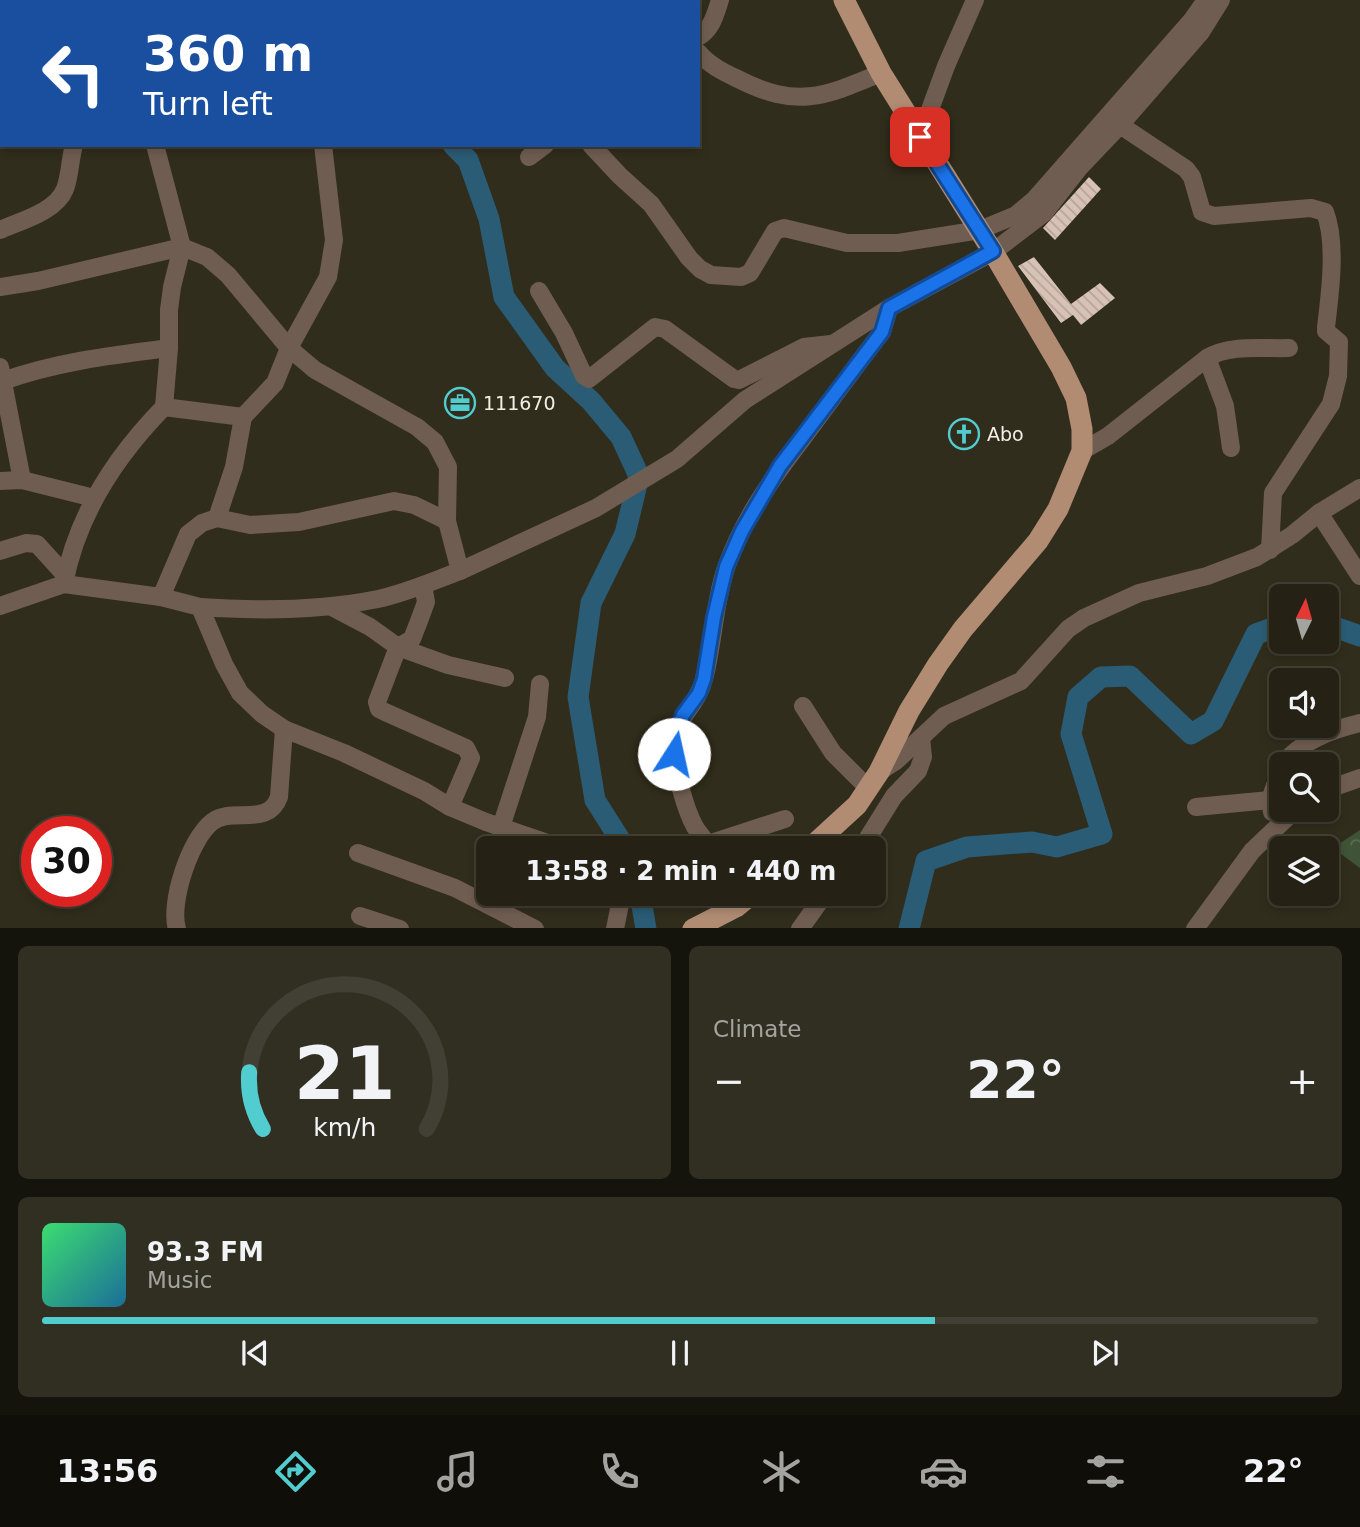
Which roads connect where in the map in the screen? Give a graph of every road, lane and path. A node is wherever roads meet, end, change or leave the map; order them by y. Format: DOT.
graph roads {
  1 [pos="720,0"];
  2 [pos="844,0"];
  3 [pos="976,0"];
  4 [pos="1206,0"];
  5 [pos="1221,0"];
  6 [pos="700,36"];
  7 [pos="700,54"];
  8 [pos="881,73"];
  9 [pos="1120,125"];
  10 [pos="920,137"];
  11 [pos="75,147"];
  12 [pos="156,147"];
  13 [pos="323,147"];
  14 [pos="542,147"];
  15 [pos="593,147"];
  16 [pos="529,157"];
  17 [pos="0,230"];
  18 [pos="979,230"];
  19 [pos="182,247"];
  20 [pos="993,251"];
  21 [pos="0,287"];
  22 [pos="539,291"];
  23 [pos="889,308"];
  24 [pos="835,344"];
  25 [pos="169,348"];
  26 [pos="289,348"];
  27 [pos="1289,348"];
  28 [pos="1207,358"];
  29 [pos="1,377"];
  30 [pos="164,407"];
  31 [pos="243,417"];
  32 [pos="1231,448"];
  33 [pos="1082,451"];
  34 [pos="22,480"];
  35 [pos="0,481"];
  36 [pos="1360,488"];
  37 [pos="94,498"];
  38 [pos="217,518"];
  39 [pos="1313,518"];
  40 [pos="447,521"];
  41 [pos="1270,550"];
  42 [pos="0,551"];
  43 [pos="460,571"];
  44 [pos="1360,576"];
  45 [pos="65,580"];
  46 [pos="423,585"];
  47 [pos="162,597"];
  48 [pos="0,606"];
  49 [pos="200,607"];
  50 [pos="332,607"];
  51 [pos="398,647"];
  52 [pos="505,678"];
  53 [pos="540,684"];
  54 [pos="803,706"];
  55 [pos="1360,723"];
  56 [pos="284,729"];
  57 [pos="921,738"];
  58 [pos="1293,752"];
  59 [pos="1360,778"];
  60 [pos="873,780"];
  61 [pos="1339,785"];
  62 [pos="1269,800"];
  63 [pos="450,807"];
  64 [pos="1196,807"];
  65 [pos="785,819"];
  66 [pos="1273,822"];
  67 [pos="1281,822"];
  68 [pos="501,827"];
  69 [pos="1274,828"];
  70 [pos="527,836"];
  71 [pos="702,836"];
  72 [pos="737,836"];
  73 [pos="824,836"];
  74 [pos="869,836"];
  75 [pos="358,853"];
  76 [pos="620,906"];
  77 [pos="728,906"];
  78 [pos="816,906"];
  79 [pos="360,916"];
  80 [pos="177,928"];
  81 [pos="397,928"];
  82 [pos="533,928"];
  83 [pos="615,928"];
  84 [pos="695,928"];
  85 [pos="801,928"];
  86 [pos="1196,928"];
  1 -- 6 [label="street"];
  2 -- 8 [label="main road"];
  3 -- 10 [label="street"];
  4 -- 18 [label="street"];
  5 -- 9 [label="street"];
  7 -- 8 [label="street"];
  8 -- 10 [label="main road"];
  9 -- 20 [label="street"];
  9 -- 41 [label="street"];
  10 -- 18 [label="main road"];
  11 -- 17 [label="street"];
  12 -- 19 [label="street"];
  13 -- 26 [label="street"];
  14 -- 16 [label="street"];
  15 -- 18 [label="street"];
  18 -- 20 [label="main road"];
  19 -- 21 [label="street"];
  19 -- 25 [label="street"];
  19 -- 26 [label="street"];
  20 -- 23 [label="street"];
  20 -- 33 [label="main road"];
  22 -- 24 [label="street"];
  23 -- 24 [label="street"];
  23 -- 71 [label="street"];
  24 -- 43 [label="street"];
  25 -- 29 [label="street"];
  25 -- 30 [label="street"];
  26 -- 31 [label="street"];
  26 -- 40 [label="street"];
  27 -- 28 [label="street"];
  28 -- 32 [label="street"];
  28 -- 33 [label="street"];
  29 -- 34 [label="street"];
  30 -- 31 [label="street"];
  30 -- 37 [label="street"];
  31 -- 38 [label="street"];
  33 -- 60 [label="main road"];
  34 -- 35 [label="street"];
  34 -- 37 [label="street"];
  36 -- 39 [label="street"];
  37 -- 45 [label="street"];
  38 -- 40 [label="street"];
  38 -- 47 [label="street"];
  39 -- 41 [label="street"];
  39 -- 44 [label="street"];
  40 -- 43 [label="street"];
  41 -- 57 [label="street"];
  42 -- 45 [label="street"];
  43 -- 46 [label="street"];
  45 -- 47 [label="street"];
  45 -- 48 [label="street"];
  46 -- 50 [label="street"];
  46 -- 51 [label="street"];
  47 -- 49 [label="street"];
  49 -- 50 [label="street"];
  49 -- 56 [label="street"];
  50 -- 51 [label="street"];
  51 -- 52 [label="street"];
  51 -- 63 [label="street"];
  53 -- 68 [label="street"];
  54 -- 60 [label="street"];
  55 -- 58 [label="street"];
  56 -- 63 [label="street"];
  56 -- 80 [label="street"];
  57 -- 60 [label="street"];
  57 -- 74 [label="street"];
  59 -- 61 [label="street"];
  60 -- 73 [label="main road"];
  62 -- 64 [label="street"];
  63 -- 68 [label="street"];
  65 -- 72 [label="street"];
  66 -- 69 [label="street"];
  67 -- 69 [label="street"];
  68 -- 70 [label="street"];
  69 -- 86 [label="street"];
  75 -- 82 [label="street"];
  76 -- 83 [label="street"];
  77 -- 84 [label="main road"];
  78 -- 85 [label="street"];
  79 -- 81 [label="street"];
}
